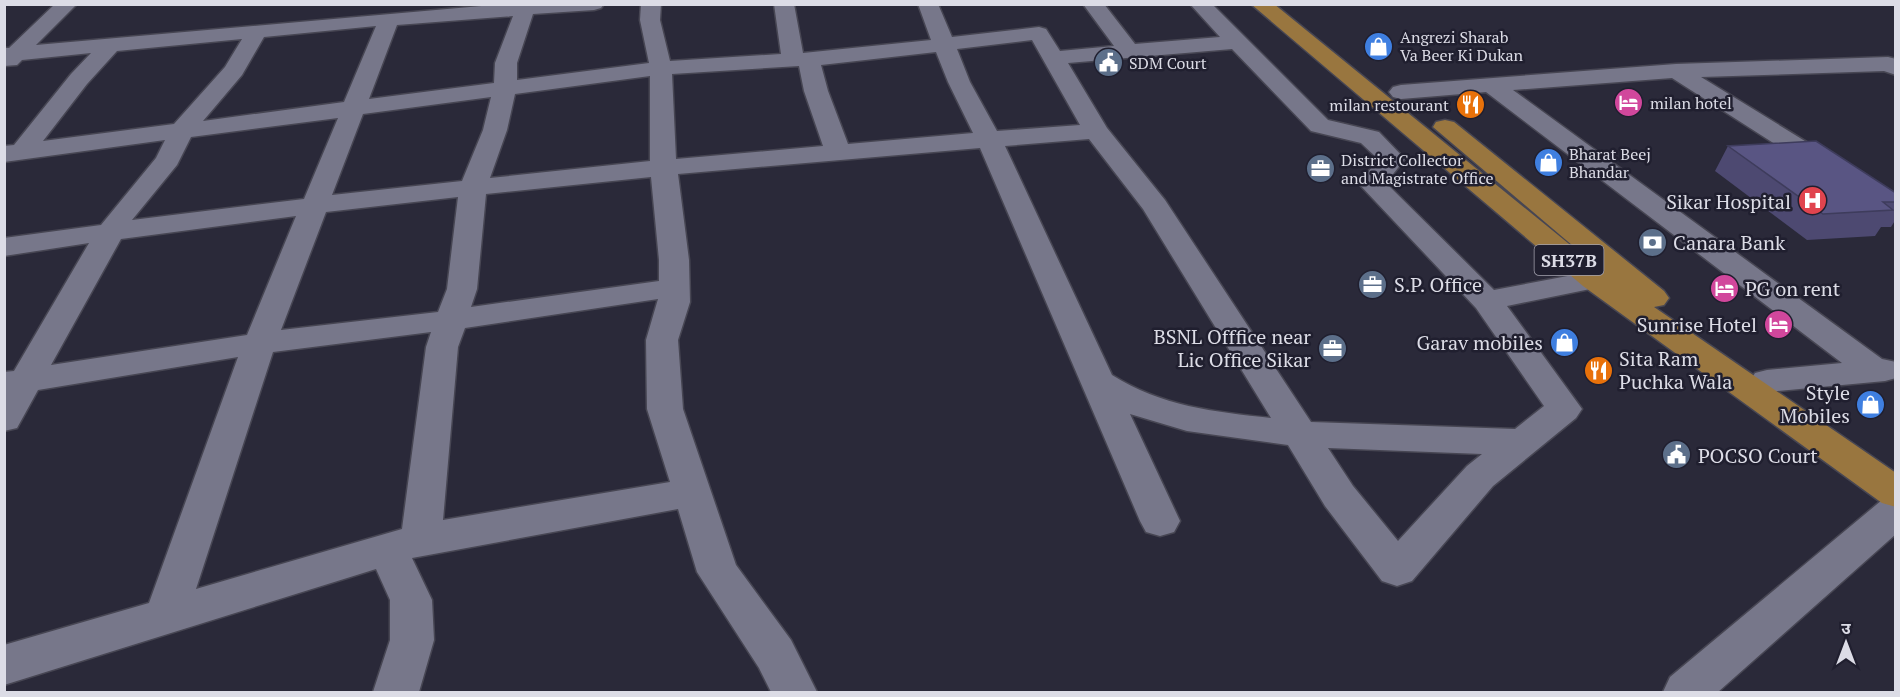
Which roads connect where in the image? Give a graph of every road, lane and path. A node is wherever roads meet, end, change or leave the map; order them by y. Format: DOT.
graph roads {
  1 [pos="67,4"];
  2 [pos="594,4"];
  3 [pos="651,4"];
  4 [pos="784,4"];
  5 [pos="928,4"];
  6 [pos="1094,4"];
  7 [pos="1200,4"];
  8 [pos="1261,4"];
  9 [pos="1295,4"];
  10 [pos="527,7"];
  11 [pos="389,19"];
  12 [pos="257,32"];
  13 [pos="1236,42"];
  14 [pos="944,43"];
  15 [pos="110,46"];
  16 [pos="1129,51"];
  17 [pos="8,58"];
  18 [pos="1053,58"];
  19 [pos="801,59"];
  20 [pos="660,68"];
  21 [pos="1896,68"];
  22 [pos="1676,70"];
  23 [pos="1491,85"];
  24 [pos="506,87"];
  25 [pos="1401,92"];
  26 [pos="354,107"];
  27 [pos="182,130"];
  28 [pos="1096,131"];
  29 [pos="989,139"];
  30 [pos="838,152"];
  31 [pos="13,153"];
  32 [pos="663,166"];
  33 [pos="472,187"];
  34 [pos="316,205"];
  35 [pos="1896,209"];
  36 [pos="111,231"];
  37 [pos="4,247"];
  38 [pos="1594,280"];
  39 [pos="674,288"];
  40 [pos="1487,301"];
  41 [pos="451,320"];
  42 [pos="260,343"];
  43 [pos="1886,370"];
  44 [pos="1767,381"];
  45 [pos="16,382"];
  46 [pos="1098,382"];
  47 [pos="4,419"];
  48 [pos="1300,435"];
  49 [pos="1523,442"];
  50 [pos="1896,469"];
  51 [pos="693,492"];
  52 [pos="1896,493"];
  53 [pos="1896,511"];
  54 [pos="1160,521"];
  55 [pos="404,544"];
  56 [pos="166,616"];
  57 [pos="4,664"];
  58 [pos="396,693"];
  59 [pos="794,693"];
  60 [pos="1686,693"];
  1 -- 17 [label="street"];
  2 -- 10 [label="street"];
  3 -- 20 [label="street"];
  4 -- 19 [label="street"];
  5 -- 14 [label="street"];
  6 -- 16 [label="street"];
  7 -- 13 [label="street"];
  8 -- 38 [label="main road, SH37B"];
  9 -- 25 [label="main road, SH37B"];
  10 -- 11 [label="street"];
  10 -- 24 [label="street"];
  11 -- 12 [label="street"];
  11 -- 26 [label="street"];
  12 -- 15 [label="street"];
  12 -- 27 [label="street"];
  13 -- 16 [label="street"];
  13 -- 40 [label="street"];
  14 -- 18 [label="street"];
  14 -- 19 [label="street"];
  14 -- 29 [label="street"];
  15 -- 17 [label="street"];
  15 -- 31 [label="street"];
  16 -- 18 [label="street"];
  18 -- 28 [label="street"];
  19 -- 20 [label="street"];
  19 -- 30 [label="street"];
  20 -- 24 [label="street"];
  20 -- 32 [label="street"];
  21 -- 22 [label="street"];
  22 -- 23 [label="street"];
  22 -- 35 [label="street"];
  23 -- 25 [label="street"];
  23 -- 43 [label="street"];
  24 -- 26 [label="street"];
  24 -- 33 [label="street"];
  25 -- 44 [label="main road, SH37B"];
  26 -- 27 [label="street"];
  26 -- 34 [label="street"];
  27 -- 31 [label="street"];
  27 -- 36 [label="street"];
  28 -- 29 [label="street"];
  28 -- 48 [label="street"];
  29 -- 30 [label="street"];
  29 -- 46 [label="street"];
  30 -- 32 [label="street"];
  32 -- 33 [label="street"];
  32 -- 39 [label="street"];
  33 -- 34 [label="street"];
  33 -- 41 [label="street"];
  34 -- 36 [label="street"];
  34 -- 42 [label="street"];
  36 -- 37 [label="street"];
  36 -- 45 [label="street"];
  38 -- 40 [label="street"];
  38 -- 52 [label="main road, SH37B"];
  39 -- 41 [label="street"];
  39 -- 51 [label="street"];
  40 -- 49 [label="street"];
  41 -- 42 [label="street"];
  41 -- 55 [label="street"];
  42 -- 45 [label="street"];
  42 -- 56 [label="street"];
  43 -- 44 [label="street"];
  44 -- 50 [label="main road, SH37B"];
  45 -- 47 [label="street"];
  46 -- 48 [label="street"];
  46 -- 54 [label="street"];
  48 -- 49 [label="street"];
  48 -- 49 [label="street"];
  51 -- 55 [label="street"];
  51 -- 59 [label="street"];
  53 -- 60 [label="street"];
  55 -- 56 [label="street"];
  55 -- 58 [label="street"];
  56 -- 57 [label="street"];
}
